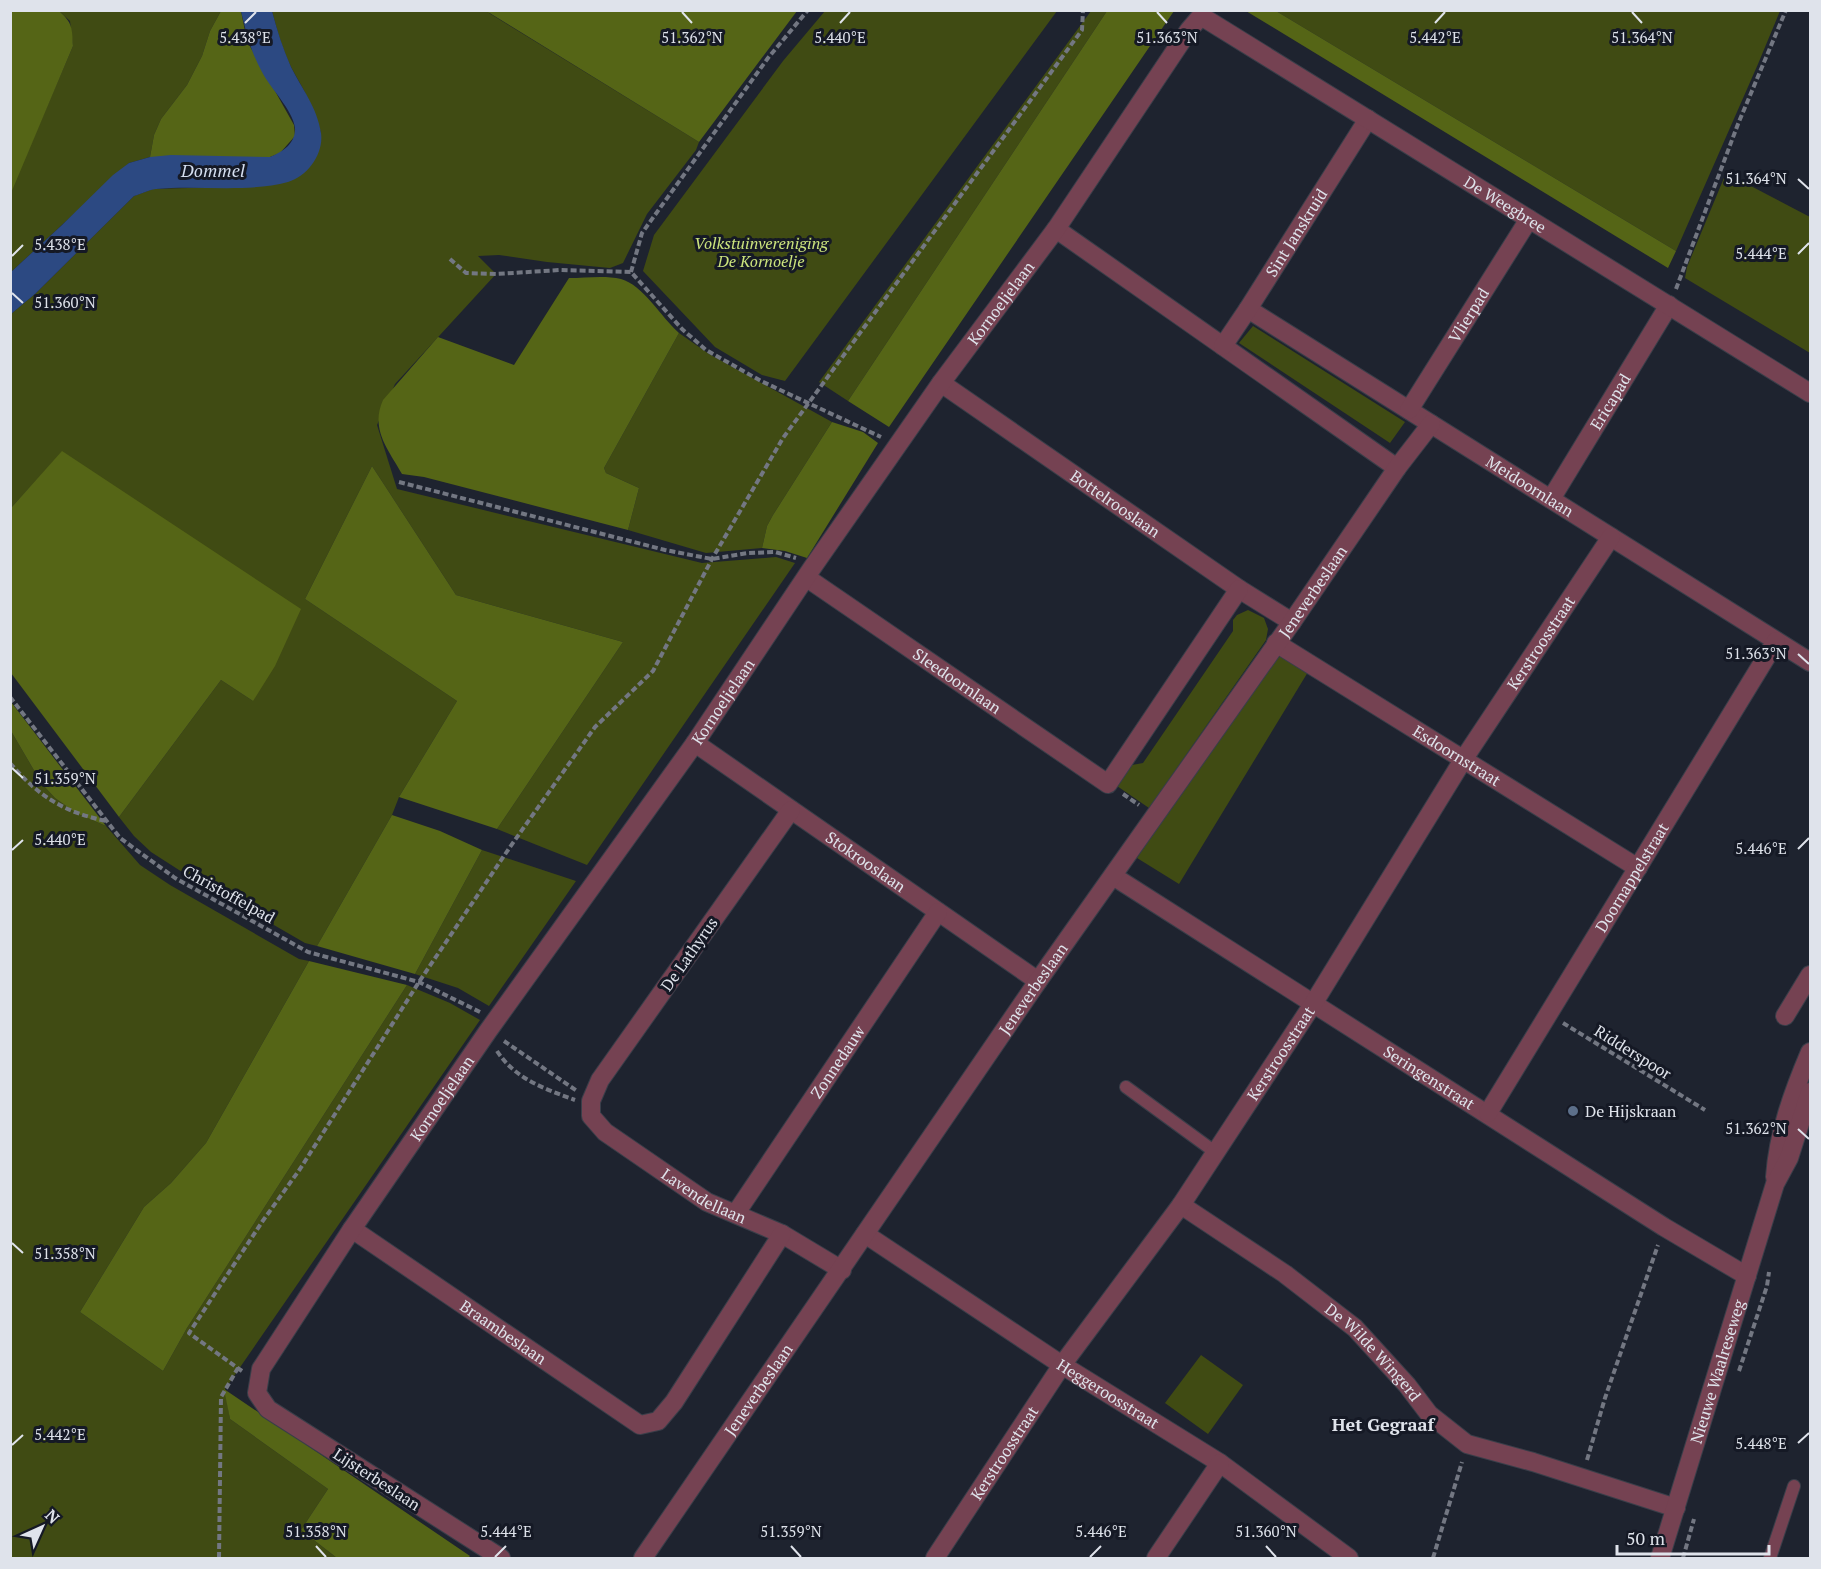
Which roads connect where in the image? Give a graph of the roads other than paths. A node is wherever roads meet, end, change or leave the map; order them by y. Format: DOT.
graph roads {
  1 [pos="1201,16"];
  2 [pos="1368,119"];
  3 [pos="1529,219"];
  4 [pos="1056,229"];
  5 [pos="1669,305"];
  6 [pos="1248,309"];
  7 [pos="1222,346"];
  8 [pos="940,383"];
  9 [pos="1810,393"];
  10 [pos="1408,410"];
  11 [pos="1431,424"];
  12 [pos="1397,468"];
  13 [pos="1551,499"];
  14 [pos="1611,537"];
  15 [pos="809,573"];
  16 [pos="1239,589"];
  17 [pos="1292,622"];
  18 [pos="1776,641"];
  19 [pos="1276,643"];
  20 [pos="1810,662"];
  21 [pos="695,743"];
  22 [pos="1463,760"];
  23 [pos="791,810"];
  24 [pos="1638,868"];
  25 [pos="1113,876"];
  26 [pos="938,912"];
  27 [pos="1810,975"];
  28 [pos="1038,981"];
  29 [pos="1313,1004"];
  30 [pos="1785,1016"];
  31 [pos="1810,1052"];
  32 [pos="1126,1087"];
  33 [pos="1806,1095"];
  34 [pos="591,1101"];
  35 [pos="1488,1113"];
  36 [pos="1215,1152"];
  37 [pos="1180,1205"];
  38 [pos="736,1213"];
  39 [pos="352,1229"];
  40 [pos="782,1234"];
  41 [pos="865,1234"];
  42 [pos="842,1270"];
  43 [pos="1748,1276"];
  44 [pos="1062,1365"];
  45 [pos="257,1393"];
  46 [pos="1220,1463"];
  47 [pos="1794,1486"];
  48 [pos="1676,1508"];
  49 [pos="501,1558"];
  50 [pos="643,1558"];
  51 [pos="935,1558"];
  52 [pos="1156,1558"];
  53 [pos="1349,1558"];
  54 [pos="1660,1558"];
  55 [pos="1770,1558"];
  1 -- 2 [label="street, De Weegbree"];
  1 -- 4 [label="street, Kornoeljelaan"];
  2 -- 3 [label="street, De Weegbree"];
  2 -- 6 [label="street, Sint Janskruid"];
  3 -- 5 [label="street, De Weegbree"];
  3 -- 10 [label="street, Vlierpad"];
  4 -- 7 [label="street"];
  4 -- 8 [label="street, Kornoeljelaan"];
  5 -- 9 [label="street, De Weegbree"];
  5 -- 13 [label="street, Ericapad"];
  6 -- 7 [label="street, Sint Janskruid"];
  6 -- 10 [label="street, Meidoornlaan"];
  7 -- 12 [label="street"];
  8 -- 15 [label="street, Kornoeljelaan"];
  8 -- 16 [label="street, Bottelrooslaan"];
  10 -- 11 [label="street, Meidoornlaan"];
  11 -- 12 [label="street, Jeneverbeslaan"];
  11 -- 13 [label="street, Meidoornlaan"];
  12 -- 17 [label="street, Jeneverbeslaan"];
  13 -- 14 [label="street, Meidoornlaan"];
  14 -- 18 [label="street, Meidoornlaan"];
  14 -- 22 [label="street, Kerstroosstraat"];
  15 -- 16 [label="street, Sleedoornlaan"];
  15 -- 21 [label="street, Kornoeljelaan"];
  16 -- 17 [label="street, Bottelrooslaan"];
  17 -- 19 [label="street, Jeneverbeslaan"];
  18 -- 20 [label="street, Meidoornlaan"];
  18 -- 24 [label="street, Doornappelstraat"];
  19 -- 22 [label="street, Esdoornstraat"];
  19 -- 25 [label="street, Jeneverbeslaan"];
  21 -- 23 [label="street, Stokrooslaan"];
  21 -- 39 [label="street, Kornoeljelaan"];
  22 -- 24 [label="street, Esdoornstraat"];
  22 -- 29 [label="street, Kerstroosstraat"];
  23 -- 26 [label="street, Stokrooslaan"];
  23 -- 34 [label="street, De Lathyrus"];
  24 -- 35 [label="street, Doornappelstraat"];
  25 -- 28 [label="street, Jeneverbeslaan"];
  25 -- 29 [label="street, Seringenstraat"];
  26 -- 28 [label="street, Stokrooslaan"];
  26 -- 38 [label="street, Zonnedauw"];
  27 -- 30 [label="street"];
  28 -- 41 [label="street, Jeneverbeslaan"];
  29 -- 35 [label="street, Seringenstraat"];
  29 -- 36 [label="street, Kerstroosstraat"];
  31 -- 33 [label="street, Nieuwe Waalreseweg"];
  32 -- 36 [label="lane"];
  33 -- 43 [label="street, Nieuwe Waalreseweg"];
  34 -- 38 [label="street, Lavendellaan"];
  35 -- 43 [label="street, Seringenstraat"];
  36 -- 37 [label="street, Kerstroosstraat"];
  37 -- 44 [label="street, Kerstroosstraat"];
  37 -- 48 [label="street, De Wilde Wingerd"];
  38 -- 40 [label="street, Lavendellaan"];
  39 -- 40 [label="street, Braambeslaan"];
  39 -- 45 [label="street, Kornoeljelaan"];
  40 -- 42 [label="street, Lavendellaan"];
  41 -- 42 [label="street, Jeneverbeslaan"];
  41 -- 44 [label="street, Heggeroosstraat"];
  42 -- 50 [label="street, Jeneverbeslaan"];
  43 -- 48 [label="street, Nieuwe Waalreseweg"];
  44 -- 46 [label="street, Heggeroosstraat"];
  44 -- 51 [label="street, Kerstroosstraat"];
  45 -- 49 [label="street, Lijsterbeslaan"];
  46 -- 52 [label="street"];
  46 -- 53 [label="street, Heggeroosstraat"];
  47 -- 55 [label="lane"];
  48 -- 54 [label="street, Nieuwe Waalreseweg"];
}
